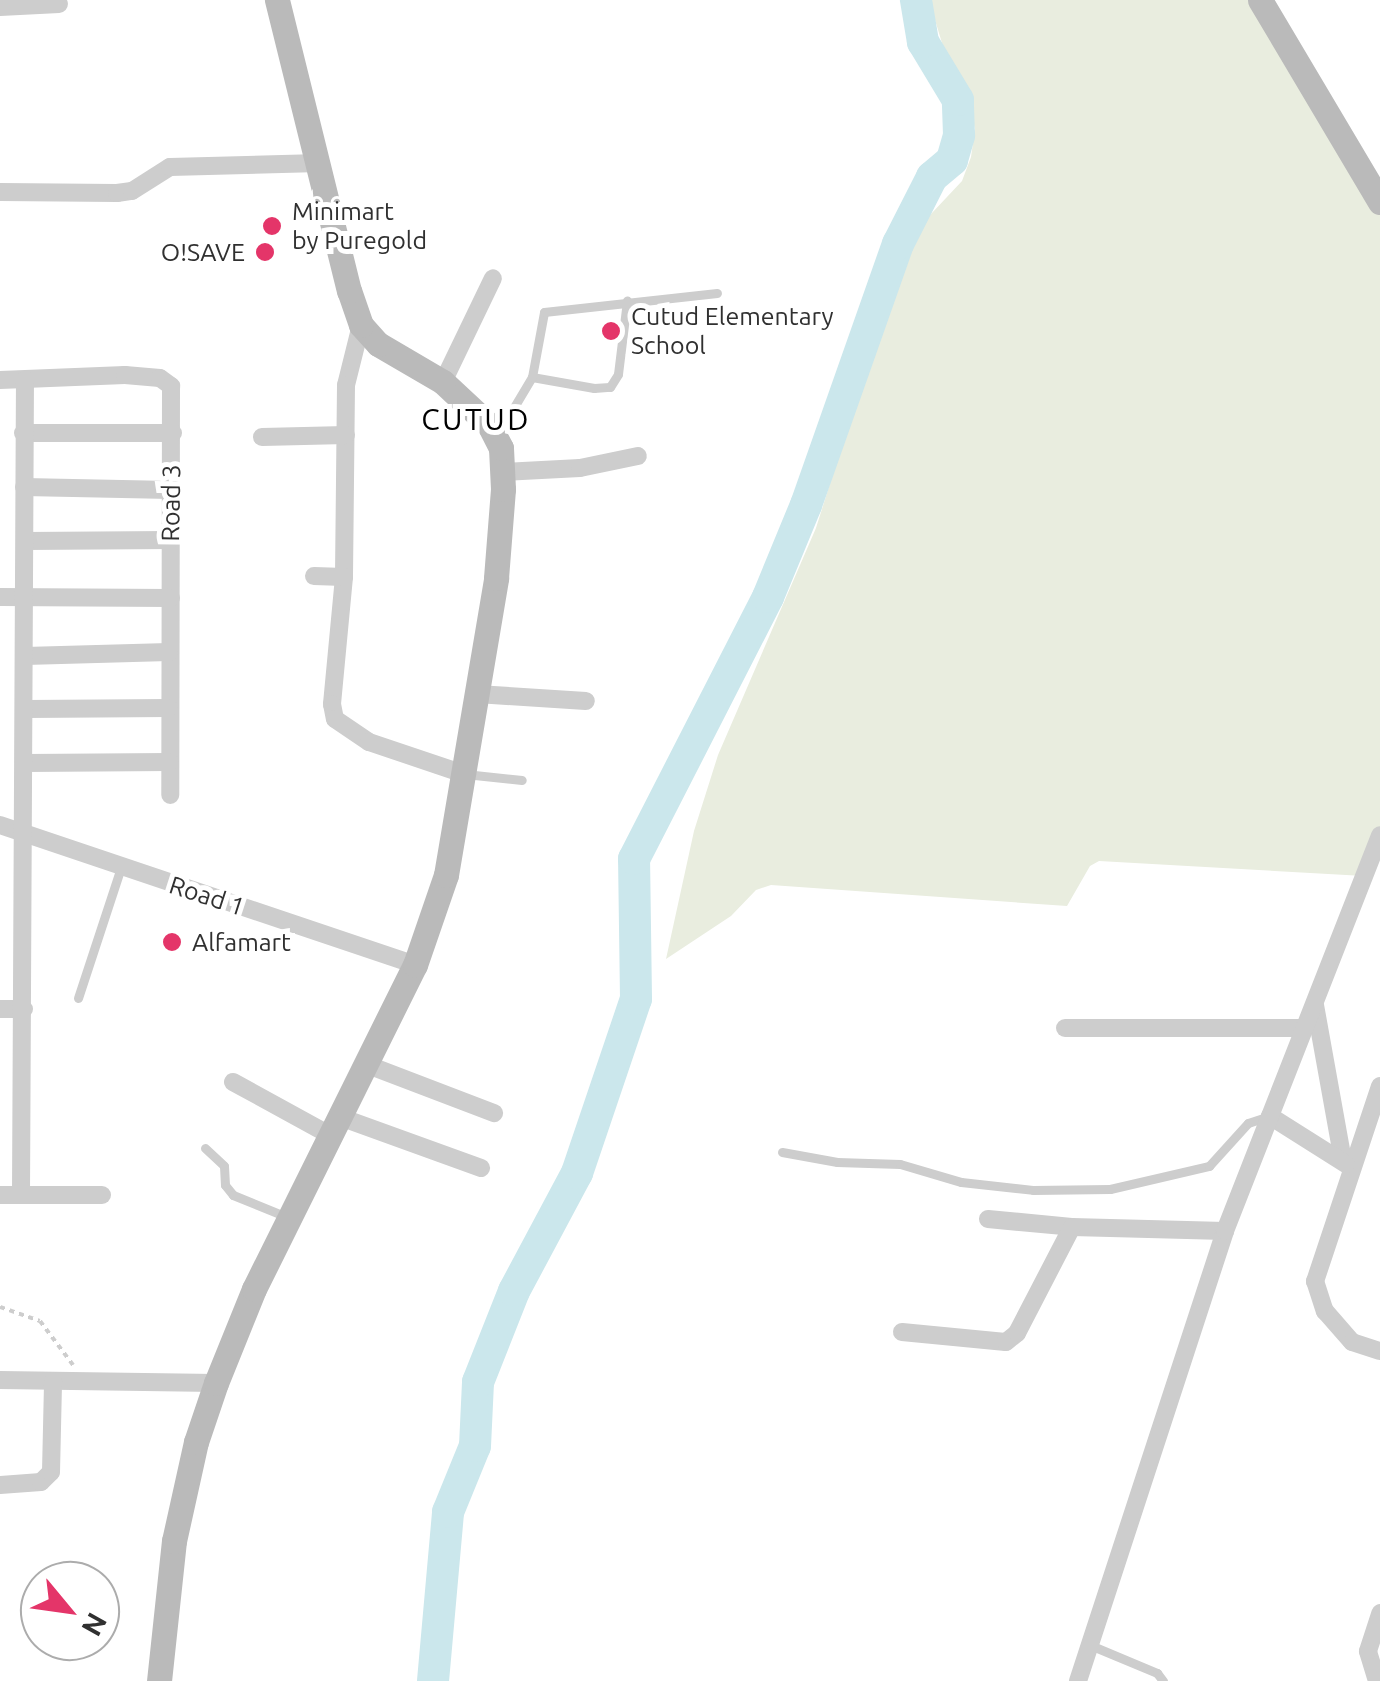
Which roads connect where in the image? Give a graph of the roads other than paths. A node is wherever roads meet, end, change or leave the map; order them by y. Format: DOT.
graph roads {
  1 [pos="277,0"];
  2 [pos="1260,0"];
  3 [pos="60,4"];
  4 [pos="0,7"];
  5 [pos="320,163"];
  6 [pos="0,192"];
  7 [pos="1380,202"];
  8 [pos="493,278"];
  9 [pos="717,293"];
  10 [pos="627,301"];
  11 [pos="362,324"];
  12 [pos="532,377"];
  13 [pos="0,380"];
  14 [pos="25,380"];
  15 [pos="444,382"];
  16 [pos="173,433"];
  17 [pos="23,434"];
  18 [pos="346,435"];
  19 [pos="498,435"];
  20 [pos="262,437"];
  21 [pos="638,456"];
  22 [pos="504,472"];
  23 [pos="24,487"];
  24 [pos="171,490"];
  25 [pos="25,540"];
  26 [pos="170,540"];
  27 [pos="314,576"];
  28 [pos="344,576"];
  29 [pos="0,597"];
  30 [pos="23,598"];
  31 [pos="171,598"];
  32 [pos="169,652"];
  33 [pos="25,656"];
  34 [pos="477,694"];
  35 [pos="586,701"];
  36 [pos="170,708"];
  37 [pos="26,709"];
  38 [pos="170,762"];
  39 [pos="25,763"];
  40 [pos="464,774"];
  41 [pos="522,780"];
  42 [pos="170,795"];
  43 [pos="0,825"];
  44 [pos="24,832"];
  45 [pos="1380,835"];
  46 [pos="121,868"];
  47 [pos="415,966"];
  48 [pos="78,998"];
  49 [pos="1314,1006"];
  50 [pos="0,1009"];
  51 [pos="24,1010"];
  52 [pos="1064,1028"];
  53 [pos="1305,1028"];
  54 [pos="368,1065"];
  55 [pos="233,1082"];
  56 [pos="1380,1086"];
  57 [pos="494,1113"];
  58 [pos="1270,1116"];
  59 [pos="335,1126"];
  60 [pos="205,1148"];
  61 [pos="782,1152"];
  62 [pos="1348,1166"];
  63 [pos="481,1168"];
  64 [pos="21,1194"];
  65 [pos="0,1195"];
  66 [pos="102,1195"];
  67 [pos="289,1218"];
  68 [pos="988,1219"];
  69 [pos="1072,1227"];
  70 [pos="1225,1231"];
  71 [pos="902,1332"];
  72 [pos="1380,1351"];
  73 [pos="0,1380"];
  74 [pos="53,1381"];
  75 [pos="216,1383"];
  76 [pos="0,1484"];
  77 [pos="1380,1613"];
  78 [pos="1089,1645"];
  79 [pos="160,1681"];
  80 [pos="1078,1681"];
  81 [pos="1162,1681"];
  82 [pos="1377,1681"];
  1 -- 5 [label="street"];
  2 -- 7 [label="street"];
  3 -- 4 [label="street"];
  5 -- 6 [label="street"];
  5 -- 11 [label="street"];
  8 -- 15 [label="street"];
  9 -- 10 [label="lane"];
  10 -- 12 [label="lane"];
  10 -- 12 [label="lane"];
  11 -- 15 [label="street"];
  11 -- 18 [label="street"];
  12 -- 19 [label="lane"];
  13 -- 14 [label="street, Road 3"];
  14 -- 16 [label="street, Road 3"];
  14 -- 17 [label="street"];
  15 -- 19 [label="street"];
  16 -- 17 [label="street"];
  16 -- 24 [label="street, Road 3"];
  17 -- 23 [label="street"];
  18 -- 20 [label="street"];
  18 -- 28 [label="street"];
  19 -- 22 [label="street"];
  21 -- 22 [label="street"];
  22 -- 34 [label="street"];
  23 -- 24 [label="street"];
  23 -- 25 [label="street"];
  24 -- 26 [label="street, Road 3"];
  25 -- 26 [label="street"];
  25 -- 30 [label="street"];
  26 -- 31 [label="street, Road 3"];
  27 -- 28 [label="street"];
  28 -- 40 [label="street"];
  29 -- 30 [label="street"];
  30 -- 31 [label="street"];
  30 -- 33 [label="street"];
  31 -- 32 [label="street, Road 3"];
  32 -- 33 [label="street"];
  32 -- 36 [label="street, Road 3"];
  33 -- 37 [label="street"];
  34 -- 35 [label="street"];
  34 -- 40 [label="street"];
  36 -- 37 [label="street"];
  36 -- 38 [label="street, Road 3"];
  37 -- 39 [label="street"];
  38 -- 39 [label="street"];
  38 -- 42 [label="street, Road 3"];
  39 -- 44 [label="street"];
  40 -- 41 [label="lane"];
  40 -- 47 [label="street"];
  43 -- 44 [label="street, Road 1"];
  44 -- 46 [label="street, Road 1"];
  44 -- 51 [label="street"];
  45 -- 49 [label="street"];
  46 -- 47 [label="street, Road 1"];
  46 -- 48 [label="lane"];
  47 -- 54 [label="street"];
  49 -- 53 [label="street"];
  49 -- 62 [label="street"];
  50 -- 51 [label="street"];
  51 -- 64 [label="street"];
  52 -- 53 [label="street"];
  53 -- 58 [label="street"];
  54 -- 57 [label="street"];
  54 -- 59 [label="street"];
  55 -- 59 [label="street"];
  56 -- 62 [label="street"];
  58 -- 61 [label="lane"];
  58 -- 62 [label="street"];
  58 -- 70 [label="street"];
  59 -- 63 [label="street"];
  59 -- 67 [label="street"];
  60 -- 67 [label="lane"];
  62 -- 72 [label="street"];
  64 -- 65 [label="street"];
  64 -- 66 [label="street"];
  67 -- 75 [label="street"];
  68 -- 69 [label="street"];
  69 -- 70 [label="street"];
  69 -- 71 [label="street"];
  70 -- 78 [label="street"];
  73 -- 74 [label="street"];
  74 -- 75 [label="street"];
  74 -- 76 [label="street"];
  75 -- 79 [label="street"];
  77 -- 82 [label="street"];
  78 -- 80 [label="street"];
  78 -- 81 [label="lane"];
}
